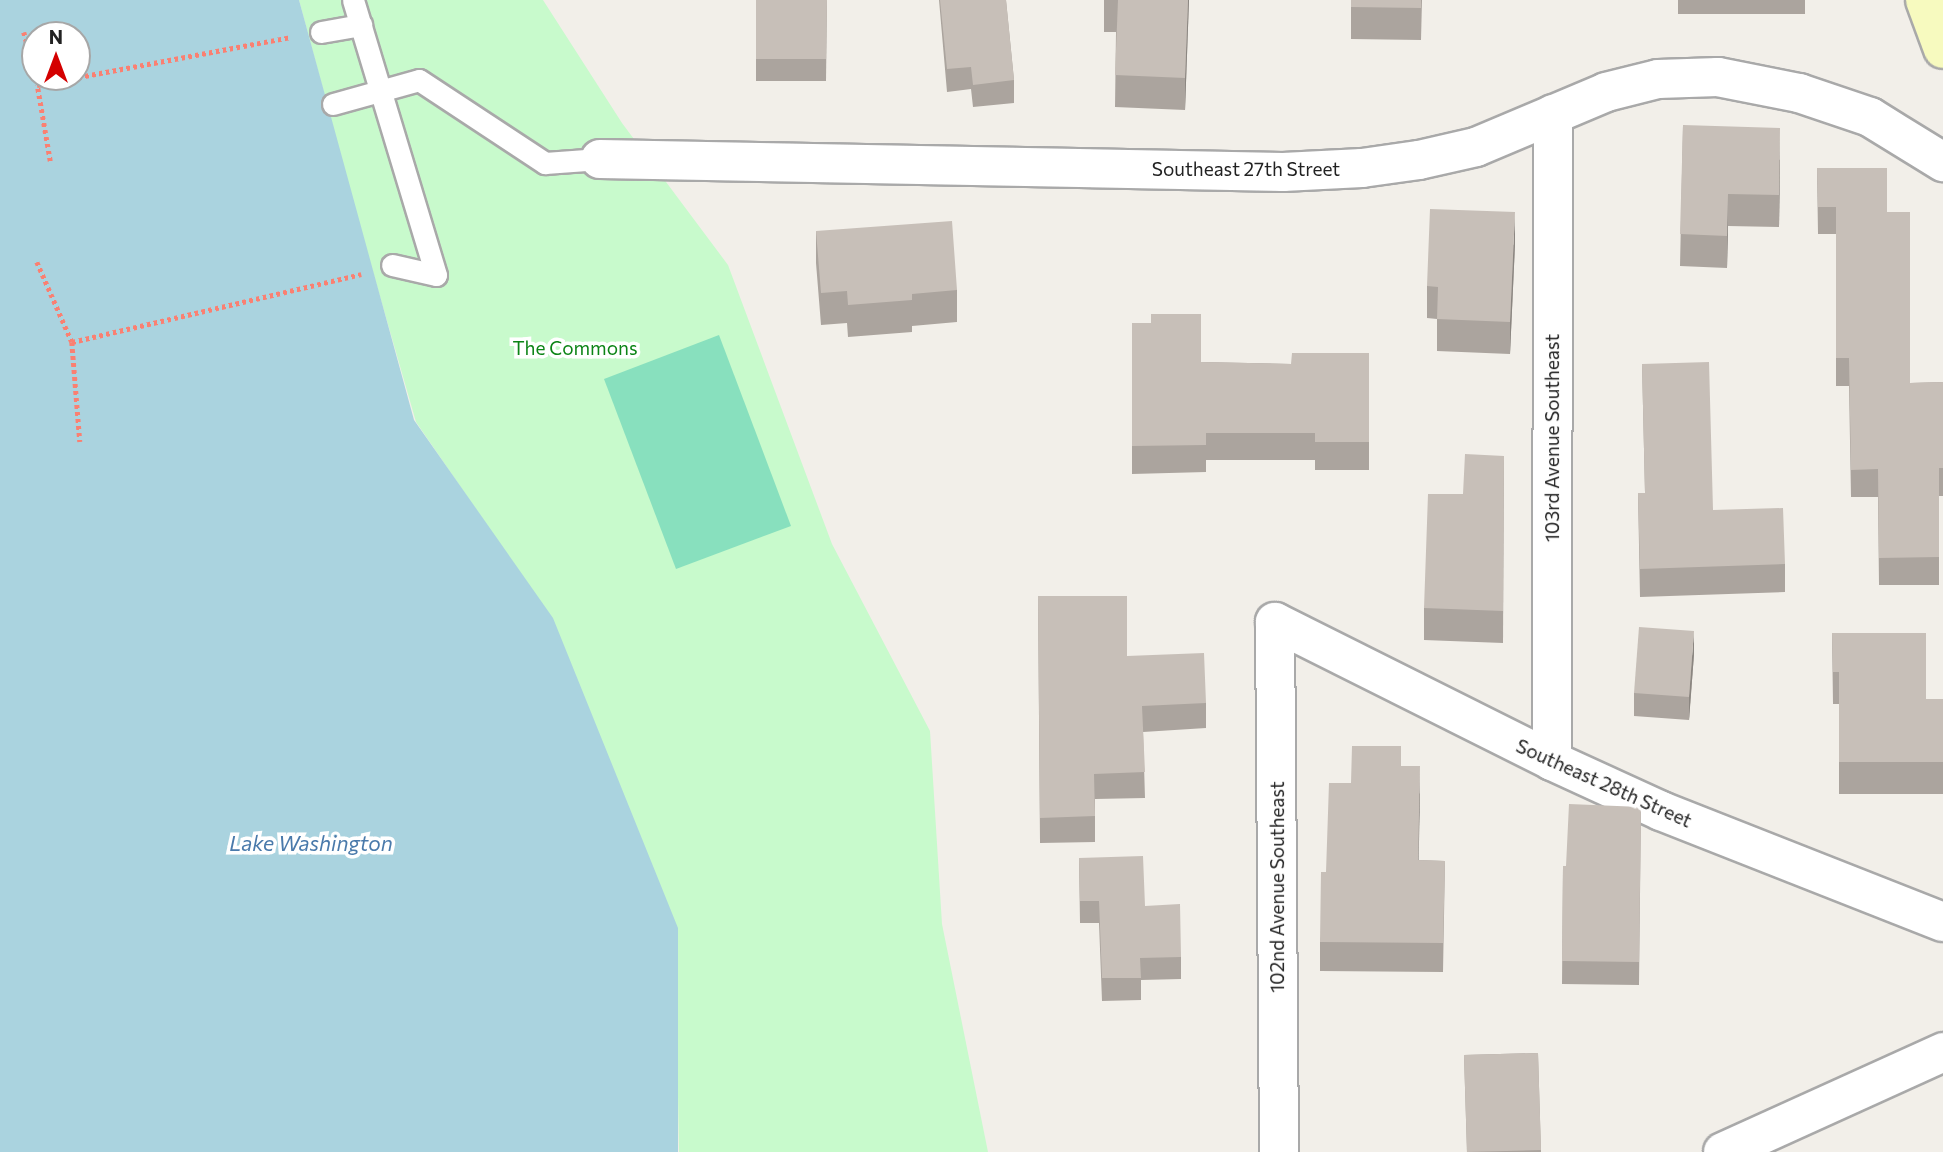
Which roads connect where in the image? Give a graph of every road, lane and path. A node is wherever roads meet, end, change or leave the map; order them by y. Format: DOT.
graph roads {
  1 [pos="353,0"];
  2 [pos="1925,0"];
  3 [pos="360,25"];
  4 [pos="321,32"];
  5 [pos="1943,49"];
  6 [pos="91,75"];
  7 [pos="380,90"];
  8 [pos="38,91"];
  9 [pos="332,104"];
  10 [pos="1553,114"];
  11 [pos="600,159"];
  12 [pos="50,161"];
  13 [pos="1943,162"];
  14 [pos="37,262"];
  15 [pos="383,268"];
  16 [pos="72,342"];
  17 [pos="80,442"];
  18 [pos="1275,622"];
  19 [pos="1552,761"];
  20 [pos="1943,922"];
  21 [pos="1943,1052"];
  22 [pos="1279,1152"];
  23 [pos="1723,1152"];
  1 -- 3 [label="lane"];
  2 -- 5 [label="street"];
  3 -- 4 [label="lane"];
  3 -- 7 [label="lane"];
  4 -- 6 [label="path"];
  7 -- 9 [label="lane"];
  7 -- 11 [label="lane"];
  7 -- 15 [label="lane"];
  8 -- 12 [label="path"];
  10 -- 11 [label="street, Southeast 27th Street"];
  10 -- 13 [label="street, Southeast 27th Street"];
  10 -- 19 [label="street, 103rd Avenue Southeast"];
  14 -- 16 [label="path"];
  15 -- 16 [label="path"];
  16 -- 17 [label="path"];
  18 -- 19 [label="street, Southeast 28th Street"];
  18 -- 22 [label="street, 102nd Avenue Southeast"];
  19 -- 20 [label="street, Southeast 28th Street"];
  21 -- 23 [label="street"];
}
